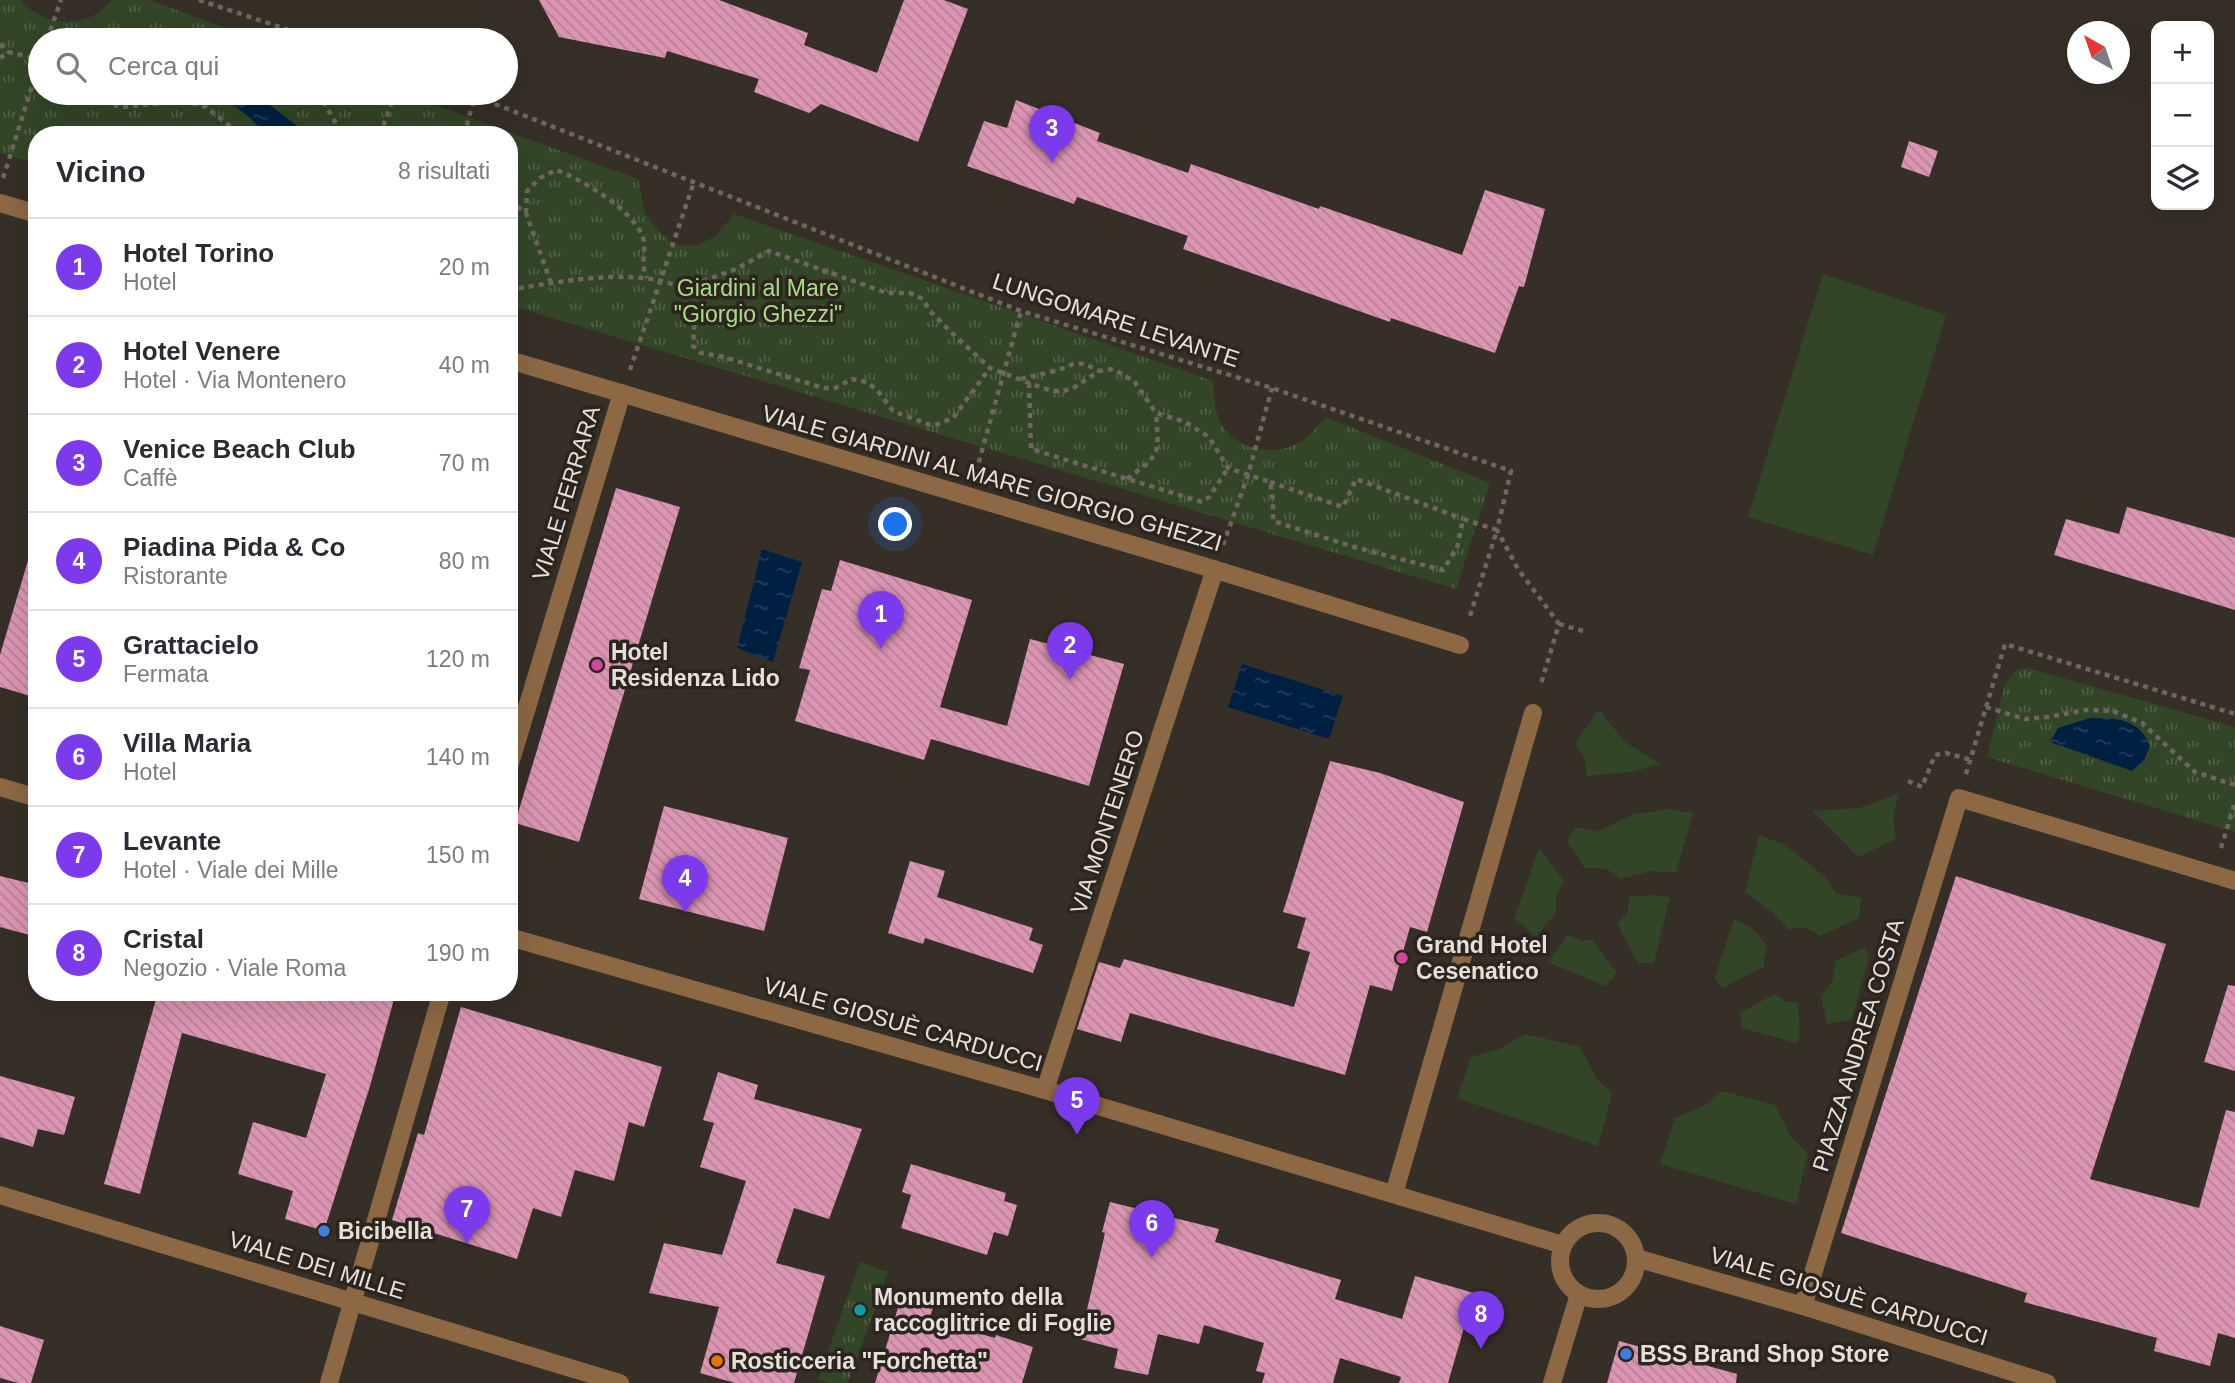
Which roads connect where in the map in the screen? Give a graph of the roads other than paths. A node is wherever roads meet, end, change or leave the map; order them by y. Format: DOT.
graph roads {
  1 [pos="0,203"];
  2 [pos="28,211"];
  3 [pos="518,363"];
  4 [pos="622,393"];
  5 [pos="1215,569"];
  6 [pos="1460,645"];
  7 [pos="1533,713"];
  8 [pos="518,737"];
  9 [pos="0,787"];
  10 [pos="28,795"];
  11 [pos="2235,881"];
  12 [pos="518,940"];
  13 [pos="439,1001"];
  14 [pos="1045,1090"];
  15 [pos="1395,1194"];
  16 [pos="0,1195"];
  17 [pos="1563,1245"];
  18 [pos="1636,1258"];
  19 [pos="1579,1294"];
  20 [pos="353,1301"];
  21 [pos="1803,1306"];
  22 [pos="329,1383"];
  23 [pos="620,1383"];
  24 [pos="1552,1383"];
  25 [pos="2047,1383"];
  1 -- 2 [label="street"];
  3 -- 4 [label="street, VIALE GIARDINI AL MARE GIORGIO GHEZZI"];
  4 -- 5 [label="street, VIALE GIARDINI AL MARE GIORGIO GHEZZI"];
  4 -- 8 [label="street, VIALE FERRARA"];
  5 -- 6 [label="street, VIALE GIARDINI AL MARE GIORGIO GHEZZI"];
  5 -- 14 [label="street, VIA MONTENERO"];
  7 -- 15 [label="street"];
  9 -- 10 [label="street"];
  11 -- 21 [label="street, PIAZZA ANDREA COSTA"];
  12 -- 14 [label="street, VIALE GIOSUÈ CARDUCCI"];
  13 -- 20 [label="street"];
  14 -- 15 [label="street, VIALE GIOSUÈ CARDUCCI"];
  15 -- 17 [label="street, VIALE GIOSUÈ CARDUCCI"];
  16 -- 20 [label="street, VIALE DEI MILLE"];
  17 -- 18 [label="street"];
  17 -- 19 [label="street"];
  18 -- 19 [label="street"];
  18 -- 21 [label="street, VIALE GIOSUÈ CARDUCCI"];
  19 -- 24 [label="street"];
  20 -- 22 [label="street"];
  20 -- 23 [label="street, VIALE DEI MILLE"];
  21 -- 25 [label="street, VIALE GIOSUÈ CARDUCCI"];
}
